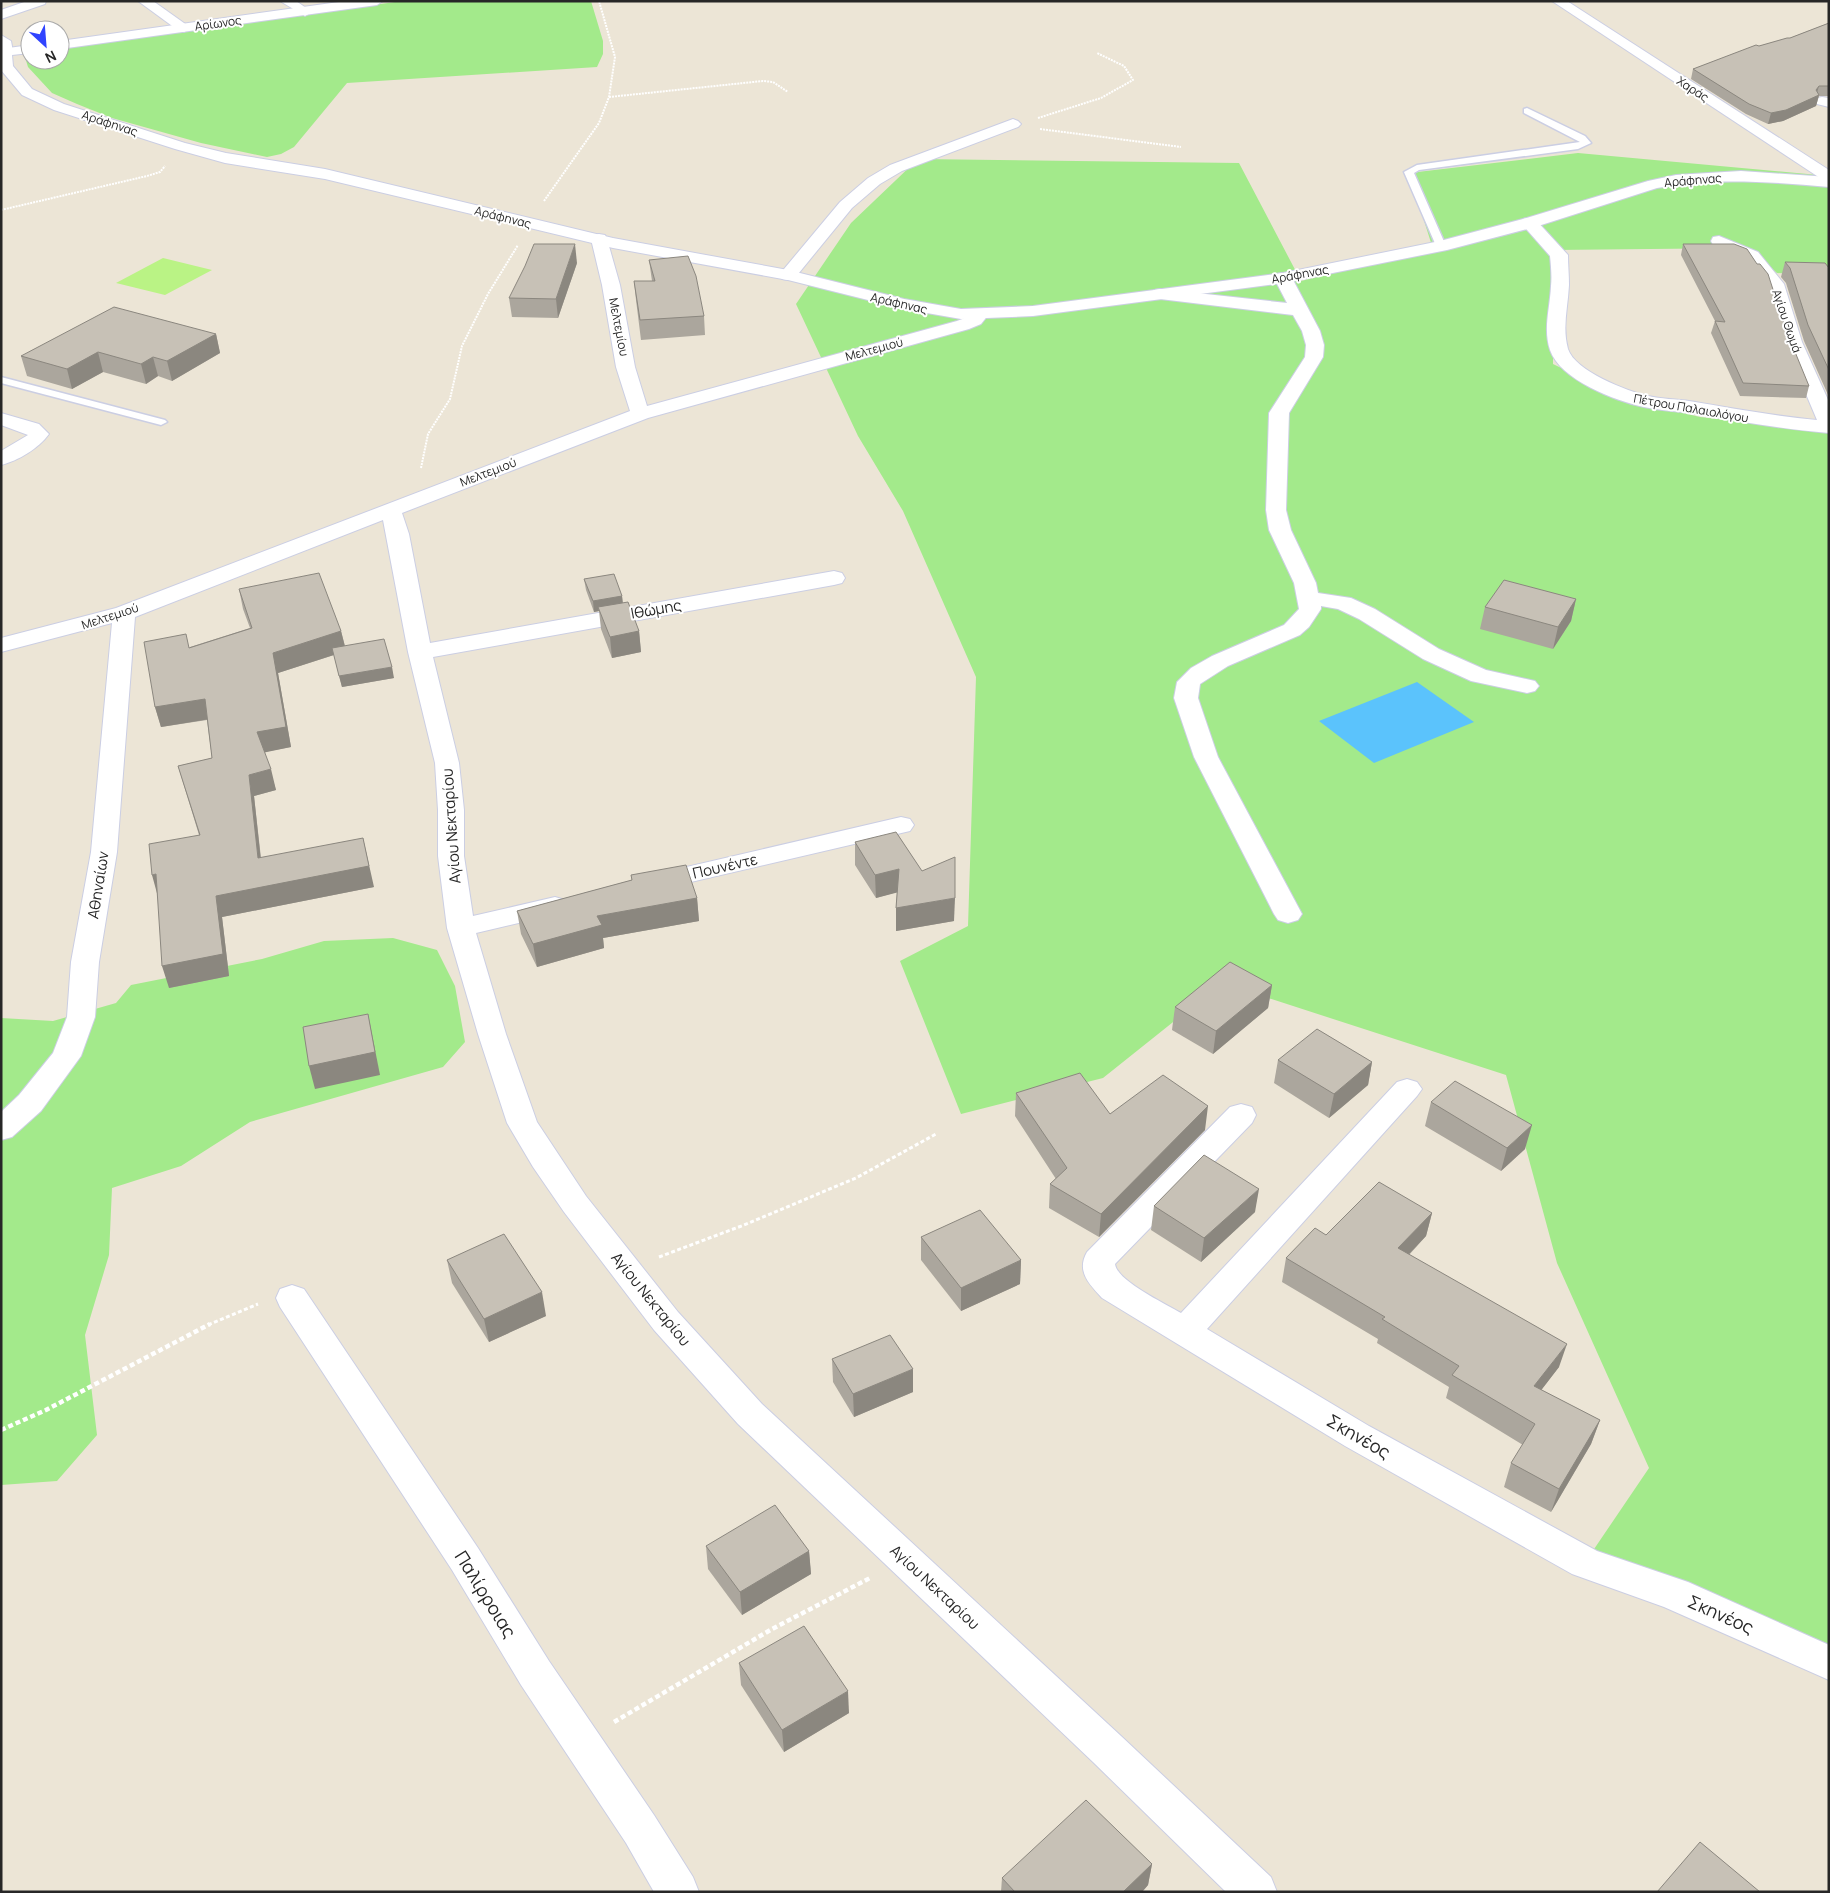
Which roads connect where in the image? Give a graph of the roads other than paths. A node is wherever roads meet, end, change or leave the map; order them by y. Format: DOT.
graph roads {
  1 [pos="40,1"];
  2 [pos="144,1"];
  3 [pos="286,1"];
  4 [pos="377,1"];
  5 [pos="1558,1"];
  6 [pos="304,12"];
  7 [pos="1,15"];
  8 [pos="184,28"];
  9 [pos="70,44"];
  10 [pos="3,48"];
  11 [pos="20,49"];
  12 [pos="1528,111"];
  13 [pos="1013,124"];
  14 [pos="1829,177"];
  15 [pos="1829,182"];
  16 [pos="1529,223"];
  17 [pos="599,240"];
  18 [pos="1719,241"];
  19 [pos="1441,246"];
  20 [pos="788,275"];
  21 [pos="1283,278"];
  22 [pos="1160,294"];
  23 [pos="1299,310"];
  24 [pos="980,314"];
  25 [pos="1,380"];
  26 [pos="641,414"];
  27 [pos="1,419"];
  28 [pos="161,422"];
  29 [pos="1829,426"];
  30 [pos="1,459"];
  31 [pos="391,510"];
  32 [pos="834,578"];
  33 [pos="1309,598"];
  34 [pos="124,613"];
  35 [pos="1,646"];
  36 [pos="420,652"];
  37 [pos="1527,686"];
  38 [pos="901,824"];
  39 [pos="633,887"];
  40 [pos="576,901"];
  41 [pos="1288,914"];
  42 [pos="461,928"];
  43 [pos="1407,1089"];
  44 [pos="1241,1116"];
  45 [pos="1,1129"];
  46 [pos="292,1298"];
  47 [pos="1184,1332"];
  48 [pos="1829,1663"];
  49 [pos="678,1892"];
  50 [pos="1256,1892"];
  1 -- 7 [label="street"];
  2 -- 8 [label="street"];
  3 -- 6 [label="street"];
  4 -- 6 [label="street, Αρίωνος"];
  5 -- 14 [label="street, Χαράς"];
  6 -- 8 [label="street, Αρίωνος"];
  8 -- 9 [label="street, Αρίωνος"];
  10 -- 11 [label="street"];
  10 -- 17 [label="street, Αράφηνας"];
  12 -- 19 [label="lane"];
  13 -- 20 [label="street"];
  15 -- 16 [label="street, Αράφηνας"];
  16 -- 19 [label="street, Αράφηνας"];
  16 -- 29 [label="street, Πέτρου Παλαιολόγου"];
  17 -- 20 [label="street, Αράφηνας"];
  17 -- 26 [label="street, Μελτεμίου"];
  18 -- 29 [label="street, Αγίου Θωμά"];
  19 -- 21 [label="street, Αράφηνας"];
  20 -- 24 [label="street, Αράφηνας"];
  21 -- 22 [label="street, Αράφηνας"];
  21 -- 23 [label="street"];
  22 -- 23 [label="street"];
  22 -- 24 [label="street, Αράφηνας"];
  23 -- 33 [label="street"];
  24 -- 26 [label="street, Μελτεμιού"];
  25 -- 28 [label="lane"];
  26 -- 31 [label="street, Μελτεμιού"];
  27 -- 30 [label="street"];
  31 -- 34 [label="street, Μελτεμιού"];
  31 -- 36 [label="street, Αγίου Νεκταρίου"];
  32 -- 36 [label="street, Ιθώμης"];
  33 -- 37 [label="street"];
  33 -- 41 [label="street"];
  34 -- 35 [label="street, Μελτεμιού"];
  34 -- 45 [label="street, Αθηναίων"];
  36 -- 42 [label="street, Αγίου Νεκταρίου"];
  38 -- 39 [label="street, Πουνέντε"];
  40 -- 42 [label="street"];
  42 -- 50 [label="street, Αγίου Νεκταρίου"];
  43 -- 47 [label="street"];
  44 -- 47 [label="street, Σκηνέος"];
  46 -- 49 [label="street, Παλίρροιας"];
  47 -- 48 [label="street, Σκηνέος"];
}
